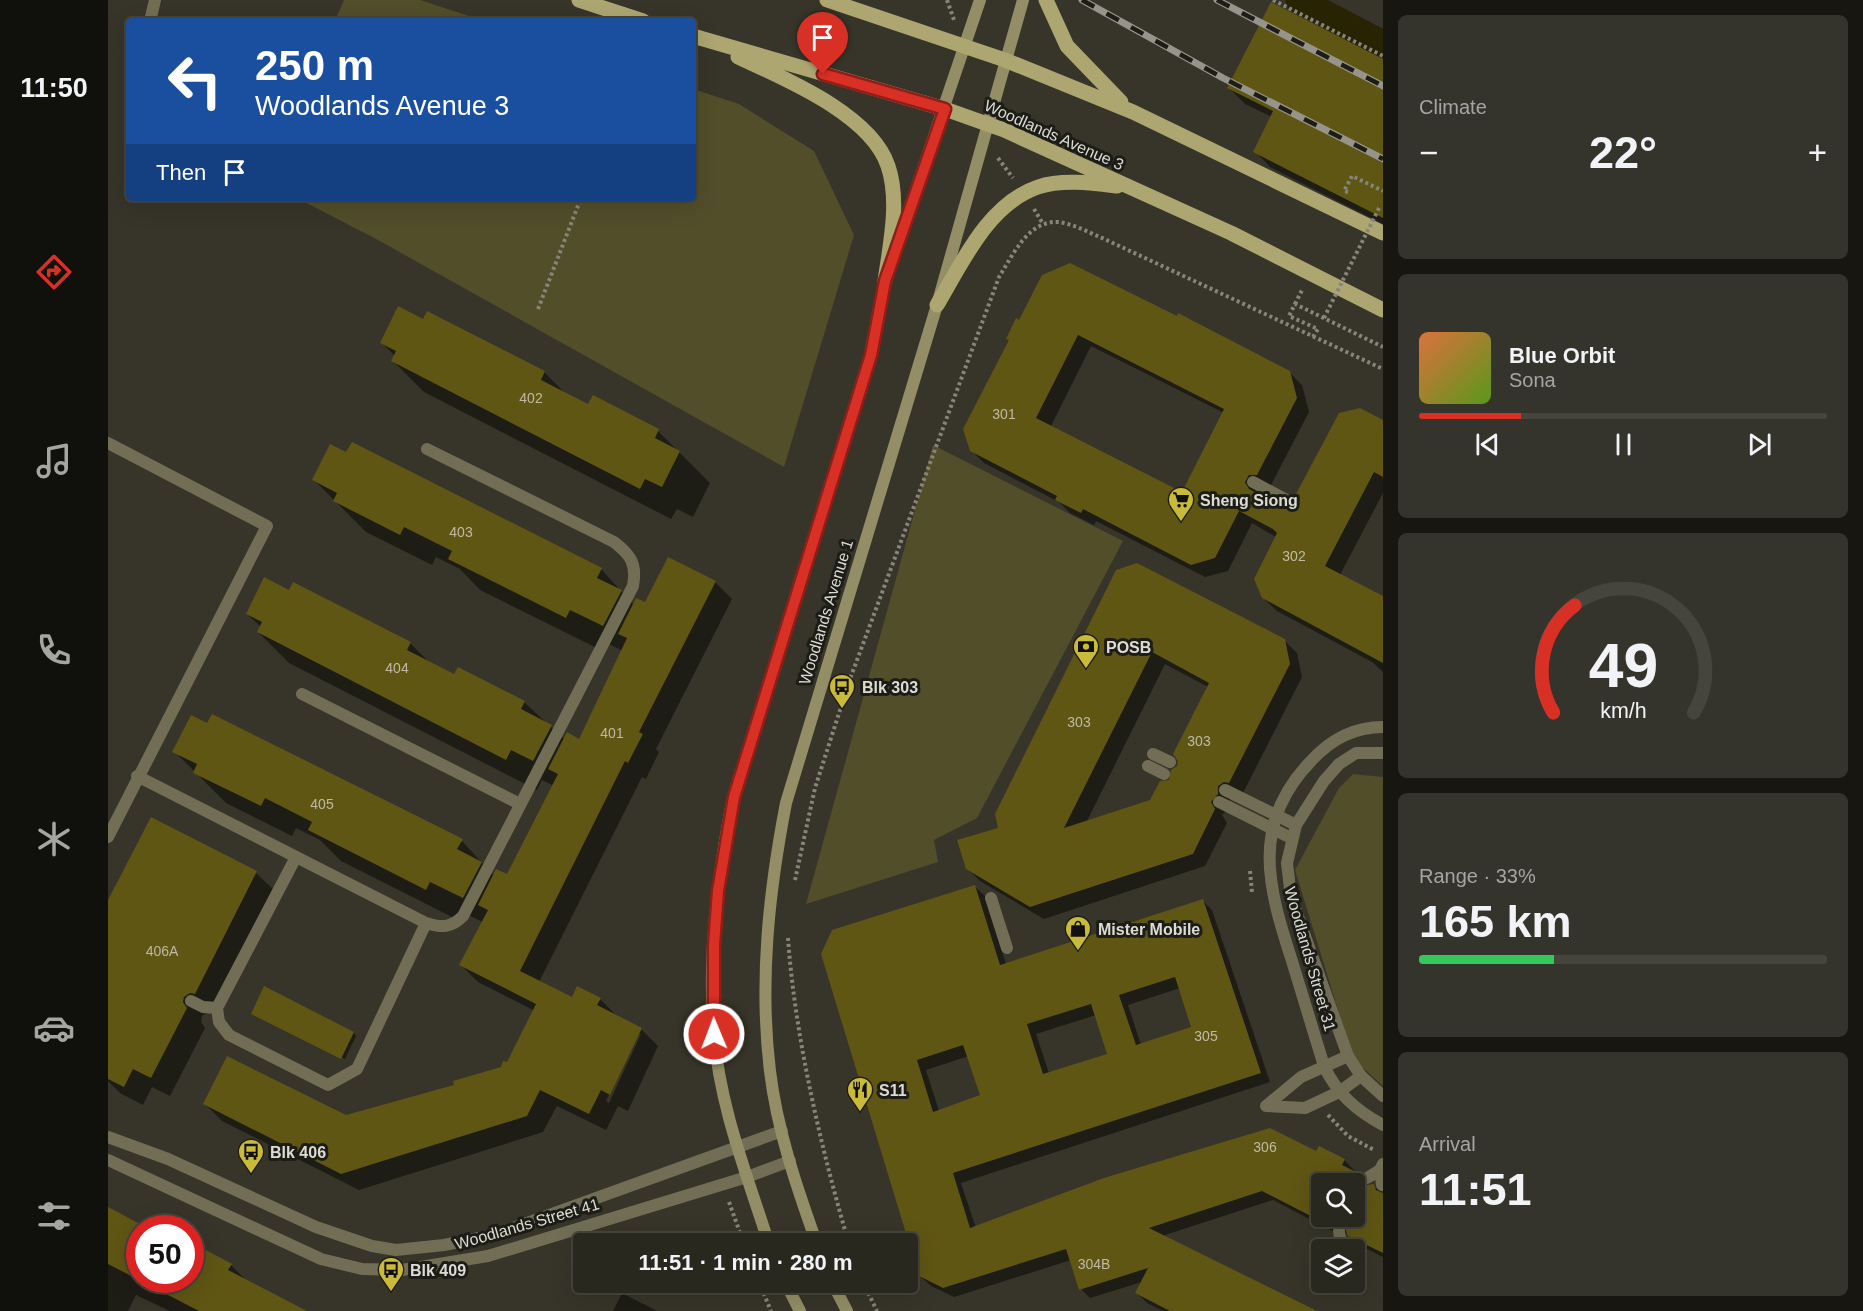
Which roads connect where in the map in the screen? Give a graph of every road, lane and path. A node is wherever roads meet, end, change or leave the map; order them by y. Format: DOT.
graph roads {
  1 [pos="155,0"];
  2 [pos="579,0"];
  3 [pos="827,0"];
  4 [pos="947,0"];
  5 [pos="980,0"];
  6 [pos="1023,0"];
  7 [pos="1046,0"];
  8 [pos="1273,0"];
  9 [pos="151,18"];
  10 [pos="634,18"];
  11 [pos="956,25"];
  12 [pos="696,37"];
  13 [pos="696,37"];
  14 [pos="966,46"];
  15 [pos="1383,56"];
  16 [pos="1005,60"];
  17 [pos="945,109"];
  18 [pos="1133,112"];
  19 [pos="989,124"];
  20 [pos="982,152"];
  21 [pos="996,156"];
  22 [pos="1129,188"];
  23 [pos="1383,191"];
  24 [pos="1353,195"];
  25 [pos="580,201"];
  26 [pos="1370,204"];
  27 [pos="1383,233"];
  28 [pos="885,281"];
  29 [pos="938,305"];
  30 [pos="538,309"];
  31 [pos="1383,310"];
  32 [pos="1289,316"];
  33 [pos="1323,318"];
  34 [pos="1285,324"];
  35 [pos="1313,337"];
  36 [pos="1383,348"];
  37 [pos="1383,369"];
  38 [pos="108,443"];
  39 [pos="427,449"];
  40 [pos="1253,482"];
  41 [pos="1292,503"];
  42 [pos="302,694"];
  43 [pos="1383,727"];
  44 [pos="1383,753"];
  45 [pos="1153,754"];
  46 [pos="1170,762"];
  47 [pos="1148,766"];
  48 [pos="1164,774"];
  49 [pos="137,776"];
  50 [pos="520,804"];
  51 [pos="1276,815"];
  52 [pos="1296,825"];
  53 [pos="1273,828"];
  54 [pos="108,837"];
  55 [pos="1291,838"];
  56 [pos="296,857"];
  57 [pos="793,888"];
  58 [pos="990,898"];
  59 [pos="426,923"];
  60 [pos="788,934"];
  61 [pos="1007,948"];
  62 [pos="191,1001"];
  63 [pos="217,1008"];
  64 [pos="1348,1056"];
  65 [pos="1324,1066"];
  66 [pos="1361,1076"];
  67 [pos="1339,1092"];
  68 [pos="1383,1096"];
  69 [pos="1383,1125"];
  70 [pos="782,1131"];
  71 [pos="108,1137"];
  72 [pos="738,1149"];
  73 [pos="108,1160"];
  74 [pos="790,1161"];
  75 [pos="1382,1167"];
  76 [pos="747,1177"];
  77 [pos="1367,1178"];
  78 [pos="1382,1185"];
  79 [pos="728,1199"];
  80 [pos="1339,1231"];
  81 [pos="740,1233"];
  82 [pos="765,1233"];
  83 [pos="813,1233"];
  84 [pos="846,1233"];
  85 [pos="1340,1239"];
  86 [pos="764,1293"];
  87 [pos="791,1293"];
  88 [pos="838,1293"];
  89 [pos="868,1293"];
  90 [pos="771,1311"];
  91 [pos="800,1311"];
  92 [pos="847,1311"];
  93 [pos="877,1311"];
  1 -- 9 [label="street"];
  2 -- 10 [label="main road"];
  3 -- 14 [label="main road"];
  4 -- 11 [label="path"];
  5 -- 14 [label="main road, Woodlands Avenue 1"];
  6 -- 16 [label="main road, Woodlands Avenue 1"];
  7 -- 18 [label="main road"];
  8 -- 15 [label="path"];
  12 -- 17 [label="main road, Woodlands Avenue 3"];
  13 -- 28 [label="main road"];
  14 -- 16 [label="main road"];
  14 -- 17 [label="main road, Woodlands Avenue 1"];
  16 -- 18 [label="main road"];
  16 -- 19 [label="main road, Woodlands Avenue 1"];
  17 -- 19 [label="main road, Woodlands Avenue 3"];
  17 -- 28 [label="main road, Woodlands Avenue 1"];
  18 -- 27 [label="main road"];
  19 -- 20 [label="main road, Woodlands Avenue 1"];
  19 -- 22 [label="main road, Woodlands Avenue 3"];
  20 -- 21 [label="path"];
  20 -- 29 [label="main road, Woodlands Avenue 1"];
  22 -- 29 [label="main road"];
  22 -- 31 [label="main road, Woodlands Avenue 3"];
  23 -- 24 [label="path"];
  25 -- 30 [label="path"];
  26 -- 33 [label="path, bridge"];
  28 -- 72 [label="main road, Woodlands Avenue 1"];
  29 -- 70 [label="main road, Woodlands Avenue 1"];
  32 -- 33 [label="path"];
  32 -- 34 [label="path"];
  32 -- 35 [label="path"];
  33 -- 36 [label="path"];
  34 -- 35 [label="path"];
  34 -- 57 [label="path"];
  35 -- 37 [label="path"];
  38 -- 49 [label="street"];
  39 -- 50 [label="street"];
  40 -- 41 [label="street"];
  42 -- 50 [label="street"];
  43 -- 51 [label="street, Woodlands Street 31"];
  44 -- 52 [label="street, Woodlands Street 31"];
  45 -- 46 [label="street"];
  47 -- 48 [label="street"];
  49 -- 54 [label="street"];
  49 -- 56 [label="street"];
  50 -- 59 [label="street"];
  51 -- 52 [label="street"];
  51 -- 53 [label="street, Woodlands Street 31"];
  51 -- 53 [label="street"];
  52 -- 55 [label="street, Woodlands Street 31"];
  53 -- 55 [label="street"];
  53 -- 65 [label="street, Woodlands Street 31"];
  55 -- 64 [label="street, Woodlands Street 31"];
  56 -- 59 [label="street"];
  56 -- 63 [label="street"];
  58 -- 61 [label="street"];
  59 -- 63 [label="street"];
  60 -- 84 [label="path"];
  62 -- 63 [label="street"];
  64 -- 65 [label="street"];
  64 -- 66 [label="street, Woodlands Street 31"];
  65 -- 67 [label="street, Woodlands Street 31"];
  65 -- 67 [label="street"];
  66 -- 67 [label="street"];
  66 -- 68 [label="street, Woodlands Street 31"];
  67 -- 69 [label="street, Woodlands Street 31"];
  70 -- 72 [label="street, Woodlands Street 41"];
  70 -- 74 [label="main road, Woodlands Avenue 1"];
  71 -- 72 [label="street, Woodlands Street 41"];
  72 -- 76 [label="main road, Woodlands Avenue 1"];
  73 -- 76 [label="street, Woodlands Street 41"];
  74 -- 76 [label="street, Woodlands Street 41"];
  74 -- 83 [label="main road, Woodlands Avenue 1"];
  75 -- 77 [label="street"];
  75 -- 78 [label="street"];
  76 -- 82 [label="main road, Woodlands Avenue 1"];
  79 -- 81 [label="path"];
  80 -- 85 [label="street"];
  86 -- 90 [label="path"];
  87 -- 91 [label="main road"];
  88 -- 92 [label="main road"];
  89 -- 93 [label="path"];
}
